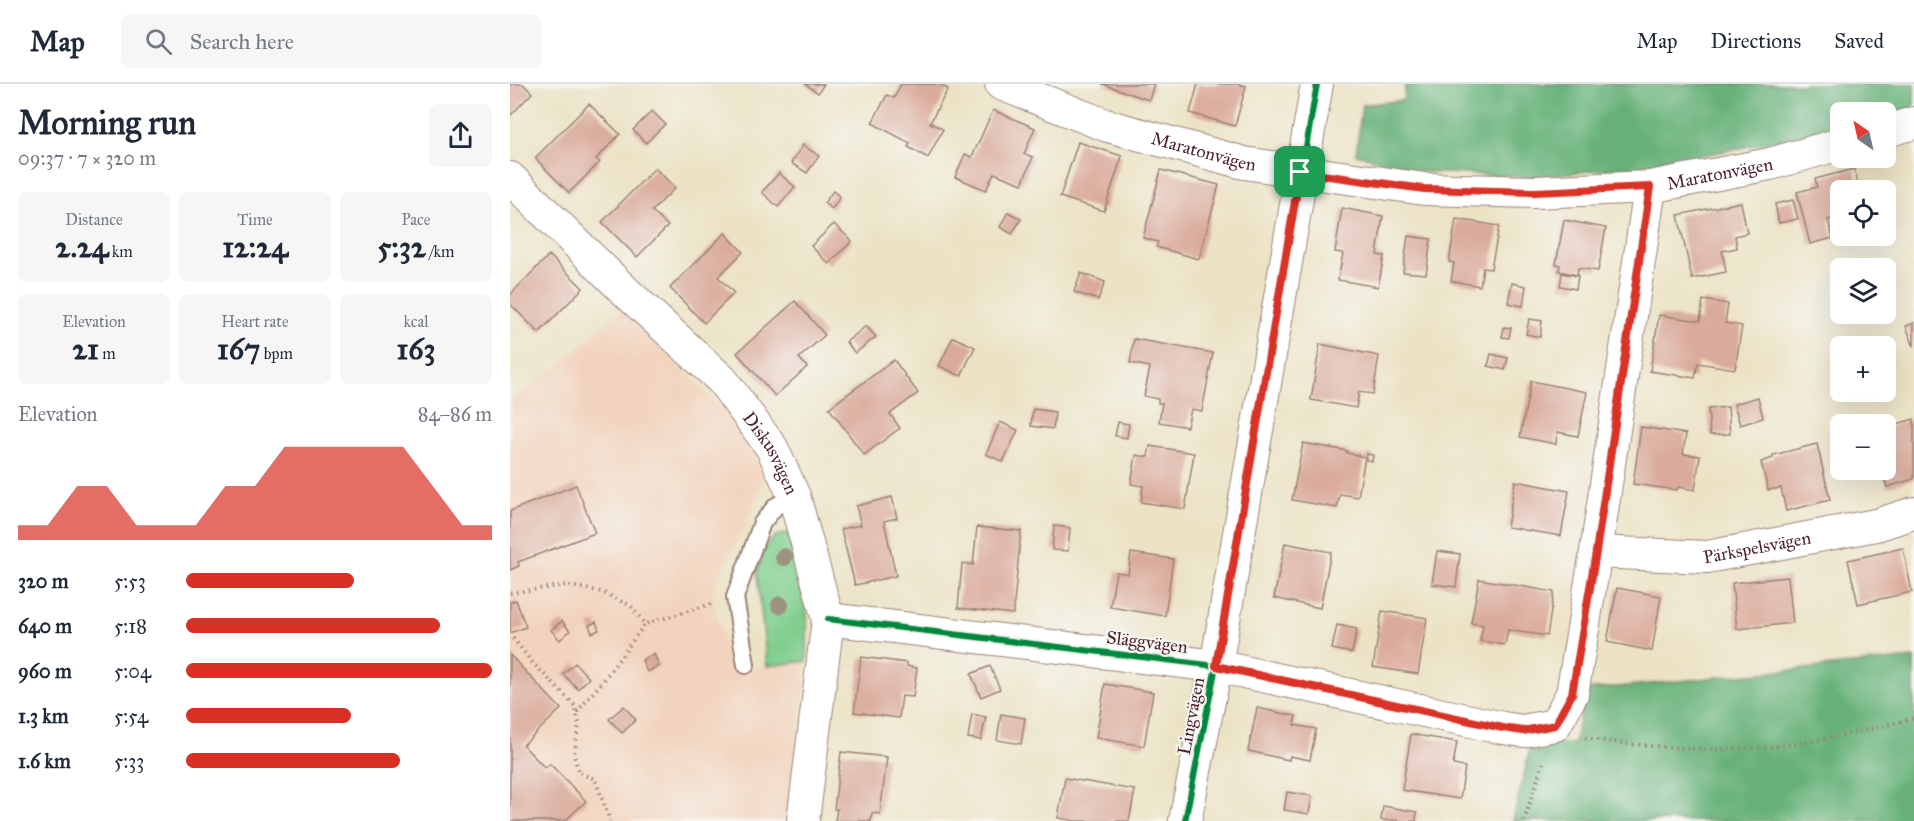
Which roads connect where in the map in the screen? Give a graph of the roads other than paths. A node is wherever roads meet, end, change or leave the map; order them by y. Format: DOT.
graph roads {
  1 [pos="1001,84"];
  2 [pos="1317,84"];
  3 [pos="1914,123"];
  4 [pos="1896,128"];
  5 [pos="1830,147"];
  6 [pos="1300,172"];
  7 [pos="510,178"];
  8 [pos="1650,187"];
  9 [pos="794,496"];
  10 [pos="1914,513"];
  11 [pos="1596,552"];
  12 [pos="828,619"];
  13 [pos="746,665"];
  14 [pos="1216,666"];
  15 [pos="803,821"];
  16 [pos="1185,821"];
  1 -- 6 [label="street, Maratonvägen"];
  2 -- 6 [label="street, Lingvägen"];
  3 -- 4 [label="street"];
  5 -- 8 [label="street, Maratonvägen"];
  6 -- 8 [label="street, Maratonvägen"];
  6 -- 14 [label="street, Lingvägen"];
  7 -- 9 [label="street, Diskusvägen"];
  8 -- 11 [label="street"];
  9 -- 12 [label="street, Diskusvägen"];
  9 -- 13 [label="lane"];
  10 -- 11 [label="street, Pärkspelsvägen"];
  11 -- 14 [label="street, Släggvägen"];
  12 -- 14 [label="street, Släggvägen"];
  12 -- 15 [label="street, Diskusvägen"];
  14 -- 16 [label="street, Lingvägen"];
}
